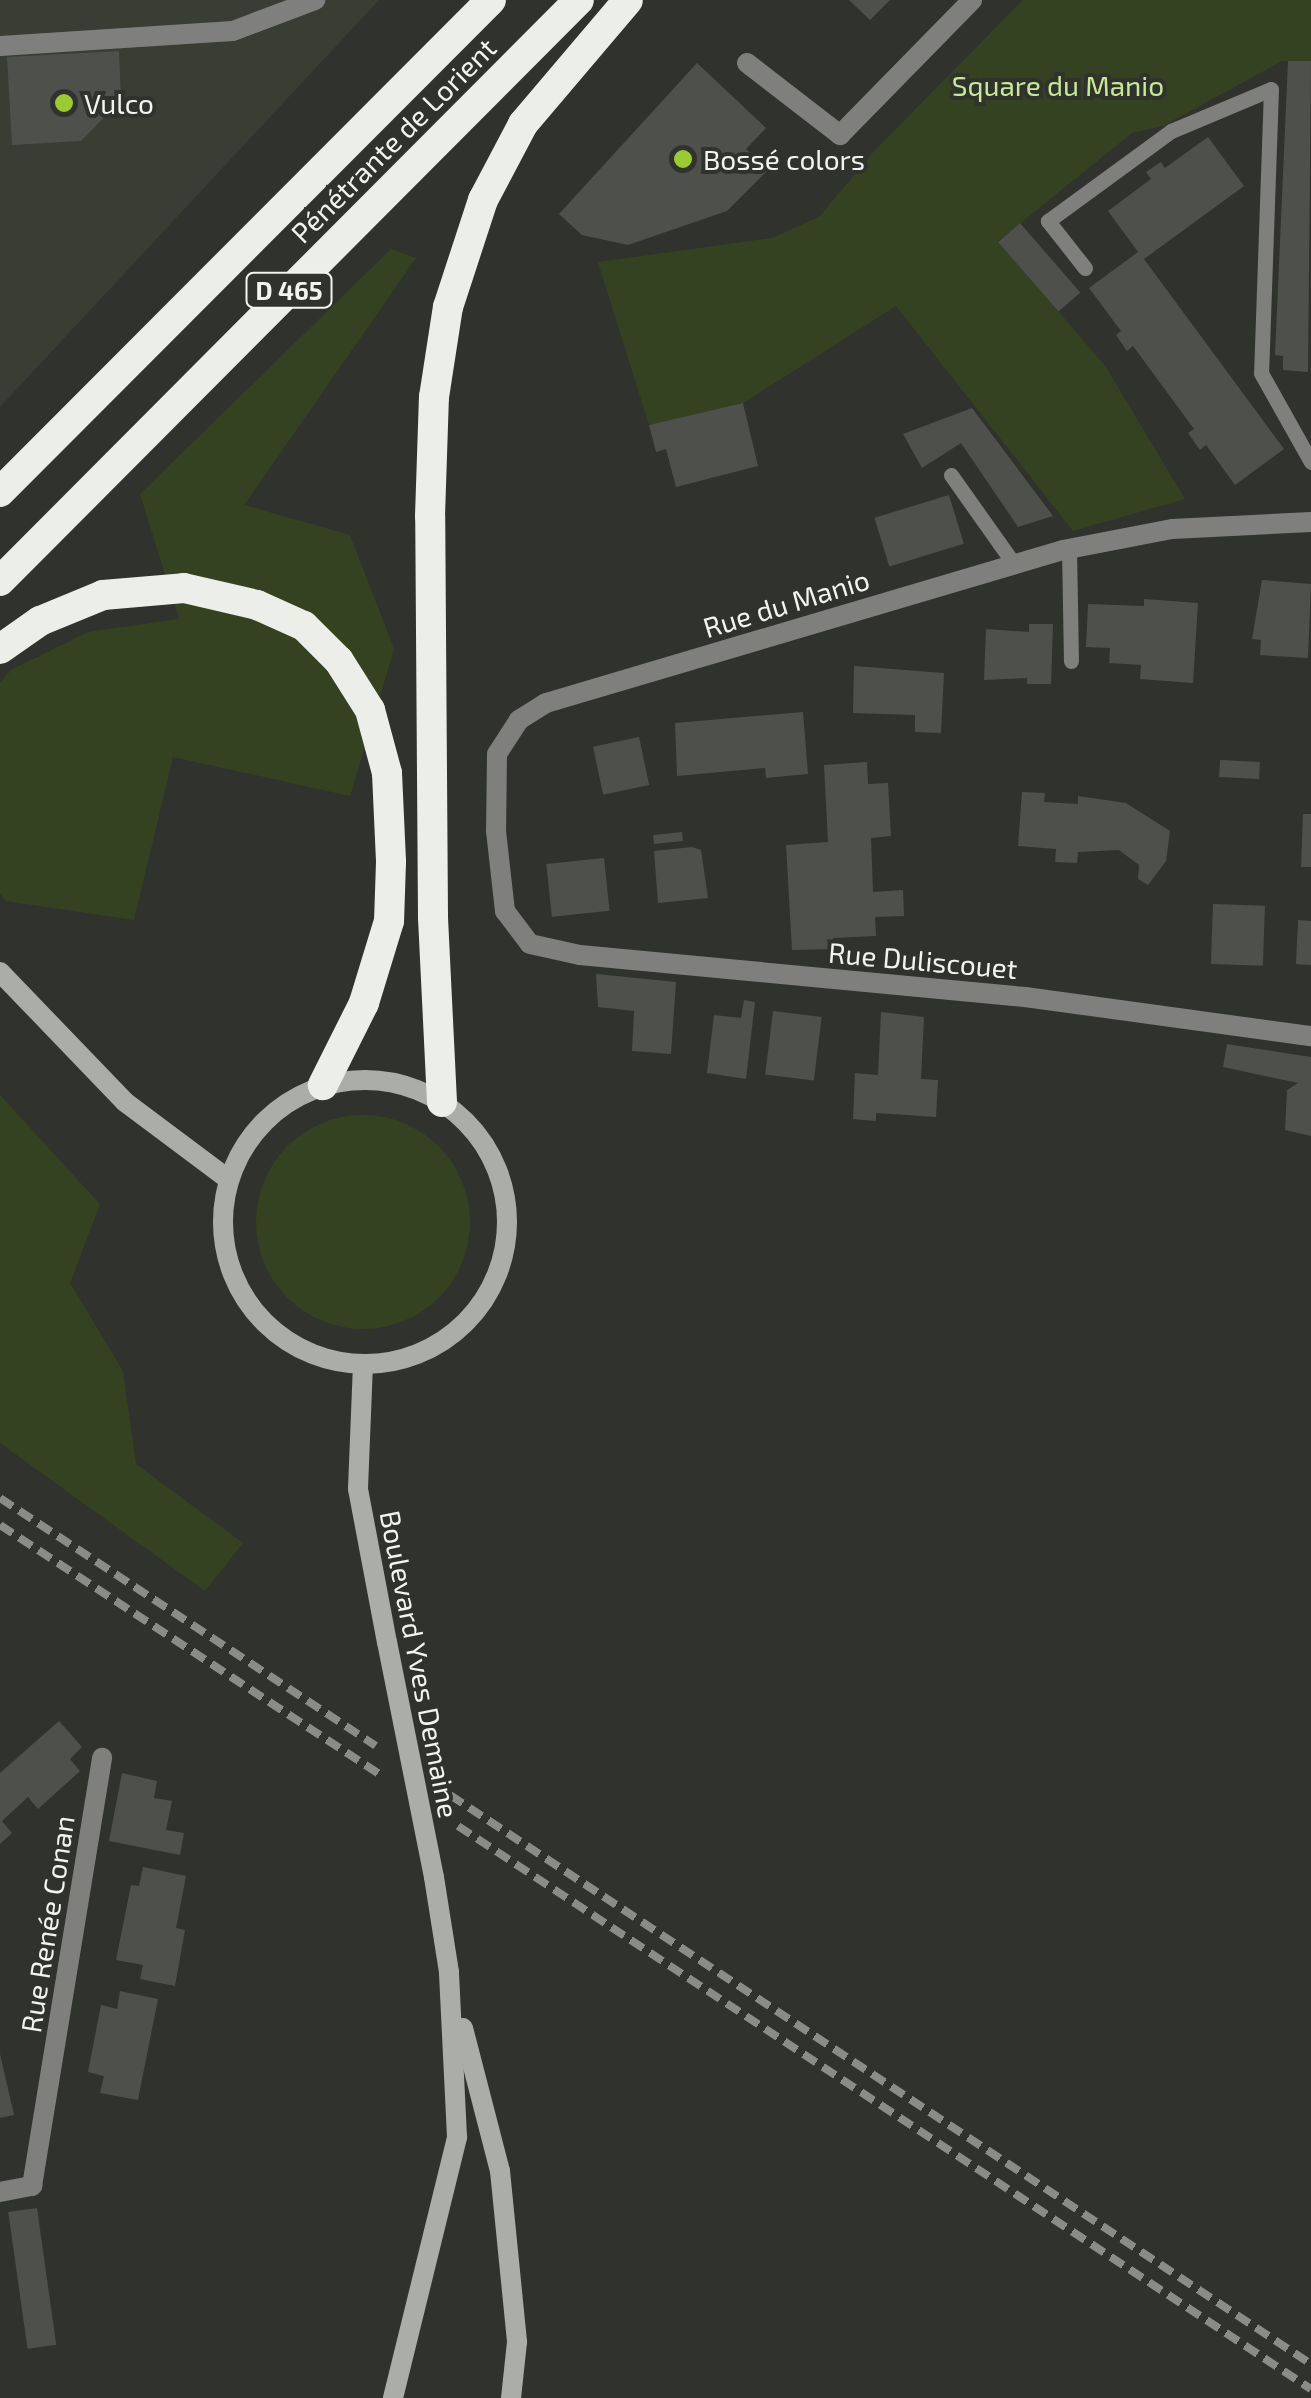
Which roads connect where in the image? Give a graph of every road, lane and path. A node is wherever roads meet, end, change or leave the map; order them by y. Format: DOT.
graph roads {
  1 [pos="315,0"];
  2 [pos="491,0"];
  3 [pos="579,0"];
  4 [pos="628,0"];
  5 [pos="972,0"];
  6 [pos="0,46"];
  7 [pos="747,63"];
  8 [pos="1085,268"];
  9 [pos="1311,462"];
  10 [pos="951,475"];
  11 [pos="0,492"];
  12 [pos="1311,522"];
  13 [pos="1069,548"];
  14 [pos="1014,564"];
  15 [pos="0,580"];
  16 [pos="0,649"];
  17 [pos="1071,661"];
  18 [pos="530,944"];
  19 [pos="0,972"];
  20 [pos="1311,1036"];
  21 [pos="323,1086"];
  22 [pos="442,1102"];
  23 [pos="228,1179"];
  24 [pos="363,1364"];
  25 [pos="102,1758"];
  26 [pos="449,1972"];
  27 [pos="0,2192"];
  28 [pos="393,2398"];
  29 [pos="511,2398"];
  1 -- 6 [label="street"];
  2 -- 11 [label="highway, Pénétrante de Lorient / D 465"];
  3 -- 15 [label="highway, Pénétrante de Lorient / D 465"];
  4 -- 22 [label="highway"];
  5 -- 7 [label="street"];
  8 -- 9 [label="lane"];
  10 -- 14 [label="lane"];
  12 -- 13 [label="street, Rue du Manio"];
  13 -- 14 [label="street, Rue du Manio"];
  13 -- 17 [label="lane"];
  14 -- 18 [label="street, Rue du Manio"];
  16 -- 21 [label="highway"];
  18 -- 20 [label="street, Rue Duliscouet"];
  19 -- 23 [label="main road"];
  21 -- 22 [label="main road"];
  21 -- 23 [label="main road"];
  22 -- 24 [label="main road"];
  23 -- 24 [label="main road"];
  24 -- 26 [label="main road, Boulevard Yves Demaine, bridge"];
  25 -- 27 [label="street, Rue Renée Conan"];
  26 -- 28 [label="main road, Boulevard Yves Demaine"];
  26 -- 29 [label="main road, Boulevard Yves Demaine"];
}
